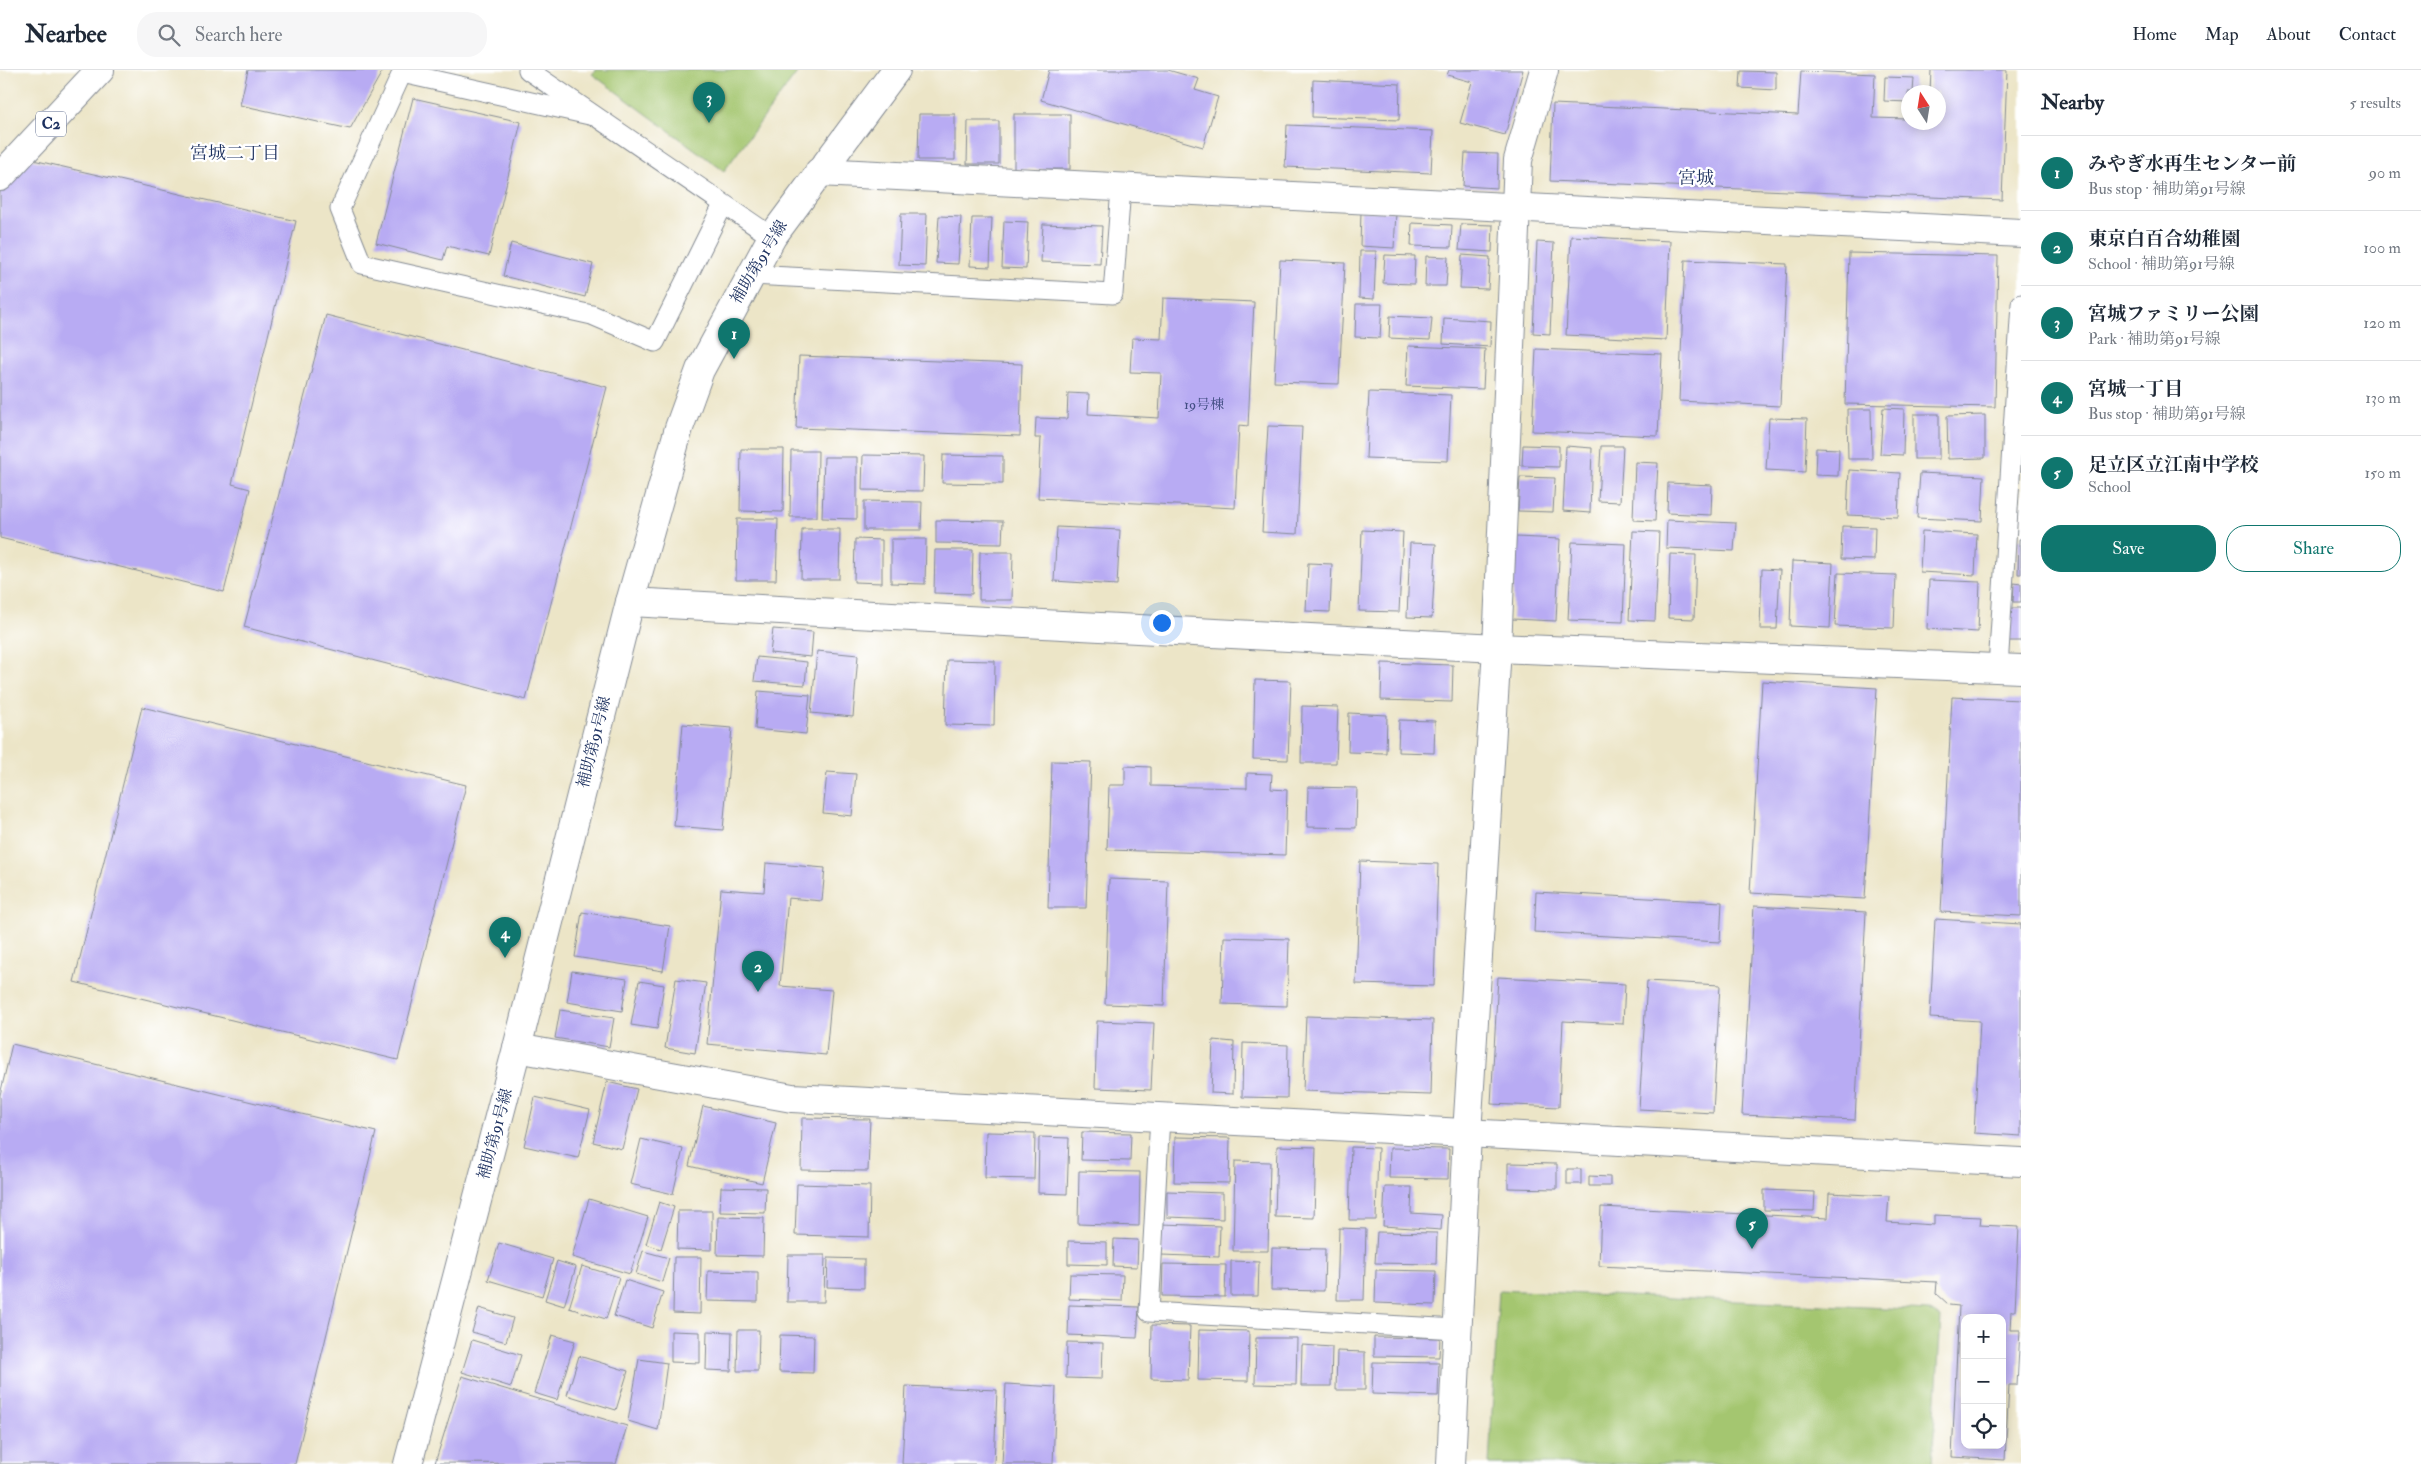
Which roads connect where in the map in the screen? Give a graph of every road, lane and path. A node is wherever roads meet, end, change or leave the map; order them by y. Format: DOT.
graph roads {
  1 [pos="78,70"];
  2 [pos="100,70"];
  3 [pos="528,70"];
  4 [pos="896,70"];
  5 [pos="1544,70"];
  6 [pos="594,116"];
  7 [pos="0,153"];
  8 [pos="819,172"];
  9 [pos="0,177"];
  10 [pos="1121,188"];
  11 [pos="723,205"];
  12 [pos="1516,208"];
  13 [pos="2021,233"];
  14 [pos="772,237"];
  15 [pos="750,275"];
  16 [pos="2021,304"];
  17 [pos="630,602"];
  18 [pos="1497,648"];
  19 [pos="2010,668"];
  20 [pos="517,1048"];
  21 [pos="1160,1117"];
  22 [pos="1467,1134"];
  23 [pos="2021,1162"];
  24 [pos="1457,1329"];
  25 [pos="408,1464"];
  26 [pos="1451,1464"];
  1 -- 7 [label="main road, C2"];
  2 -- 9 [label="main road, C2"];
  3 -- 6 [label="lane"];
  4 -- 8 [label="main road, 補助第91号線"];
  5 -- 12 [label="main road"];
  6 -- 11 [label="lane"];
  6 -- 11 [label="lane"];
  8 -- 10 [label="main road"];
  8 -- 14 [label="main road, 補助第91号線"];
  10 -- 12 [label="main road"];
  10 -- 15 [label="lane"];
  11 -- 14 [label="lane"];
  12 -- 13 [label="main road"];
  12 -- 18 [label="main road"];
  14 -- 15 [label="main road, 補助第91号線"];
  15 -- 17 [label="main road, 補助第91号線"];
  16 -- 19 [label="lane"];
  17 -- 18 [label="main road"];
  17 -- 20 [label="main road, 補助第91号線"];
  18 -- 19 [label="main road"];
  18 -- 22 [label="main road"];
  20 -- 21 [label="main road"];
  20 -- 25 [label="main road, 補助第91号線"];
  21 -- 22 [label="main road"];
  21 -- 24 [label="lane"];
  22 -- 23 [label="main road"];
  22 -- 24 [label="main road"];
  24 -- 26 [label="main road"];
}
